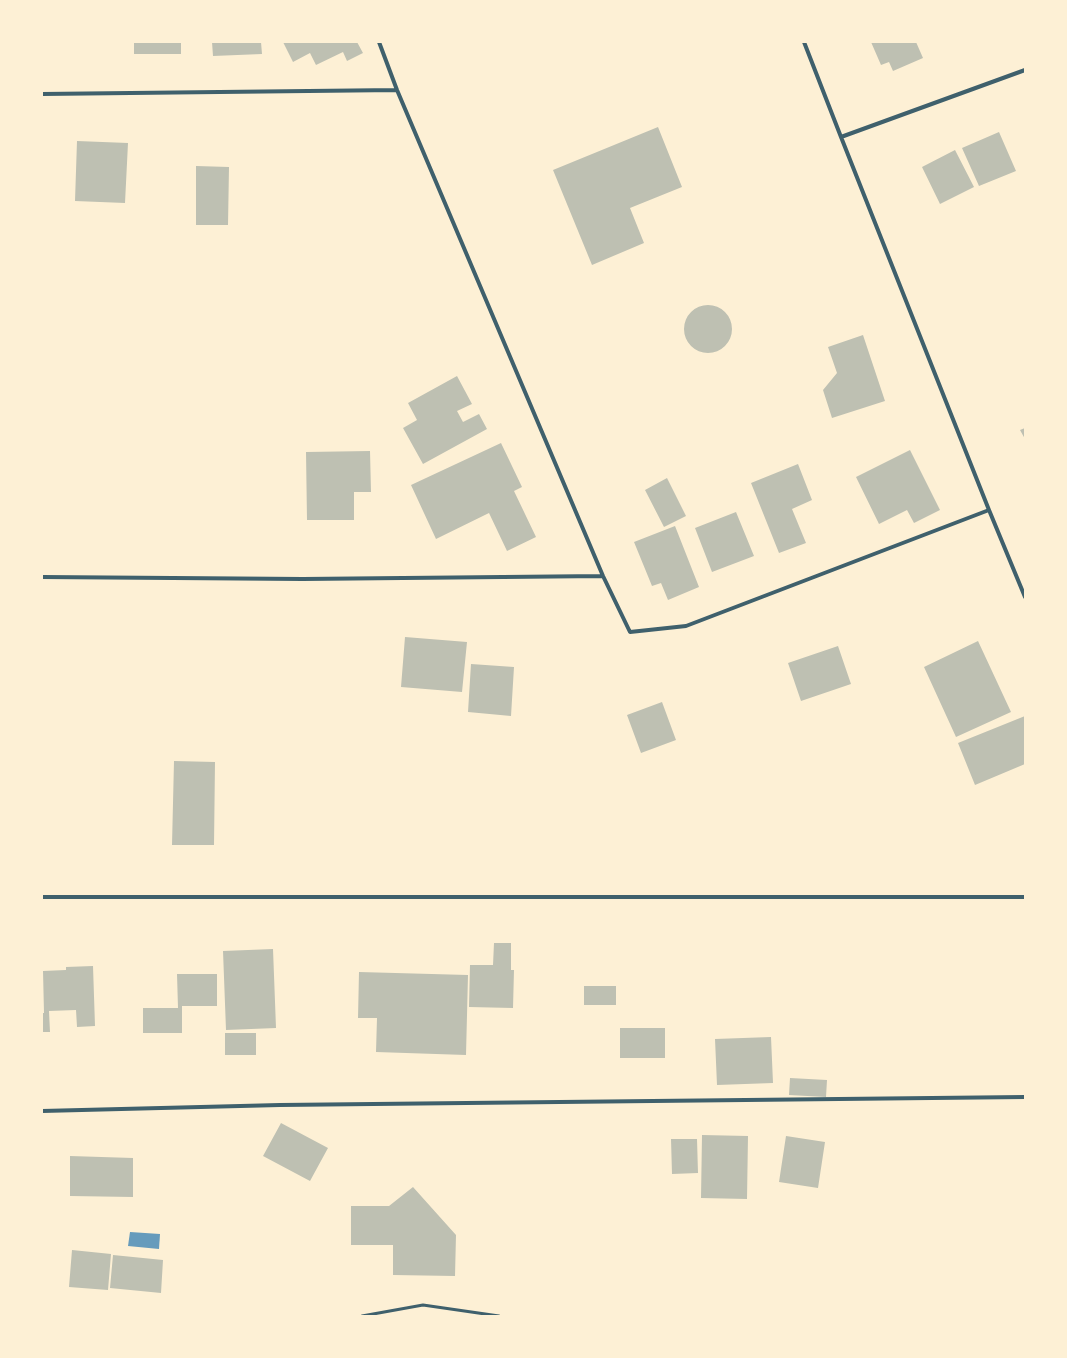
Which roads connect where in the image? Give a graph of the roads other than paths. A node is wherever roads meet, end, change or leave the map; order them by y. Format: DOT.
graph roads {
  1 [pos="379,42"];
  2 [pos="804,42"];
  3 [pos="1025,70"];
  4 [pos="397,90"];
  5 [pos="42,94"];
  6 [pos="841,137"];
  7 [pos="989,510"];
  8 [pos="603,576"];
  9 [pos="42,577"];
  10 [pos="1025,597"];
  11 [pos="42,897"];
  12 [pos="1025,897"];
  13 [pos="1025,1097"];
  14 [pos="42,1111"];
  15 [pos="362,1316"];
  16 [pos="499,1316"];
  1 -- 4 [label="street"];
  2 -- 6 [label="street"];
  3 -- 6 [label="street"];
  4 -- 5 [label="street"];
  4 -- 8 [label="street"];
  6 -- 7 [label="street"];
  7 -- 8 [label="street"];
  7 -- 10 [label="street"];
  8 -- 9 [label="street"];
  11 -- 12 [label="street"];
  13 -- 14 [label="street"];
  15 -- 16 [label="lane"];
}
